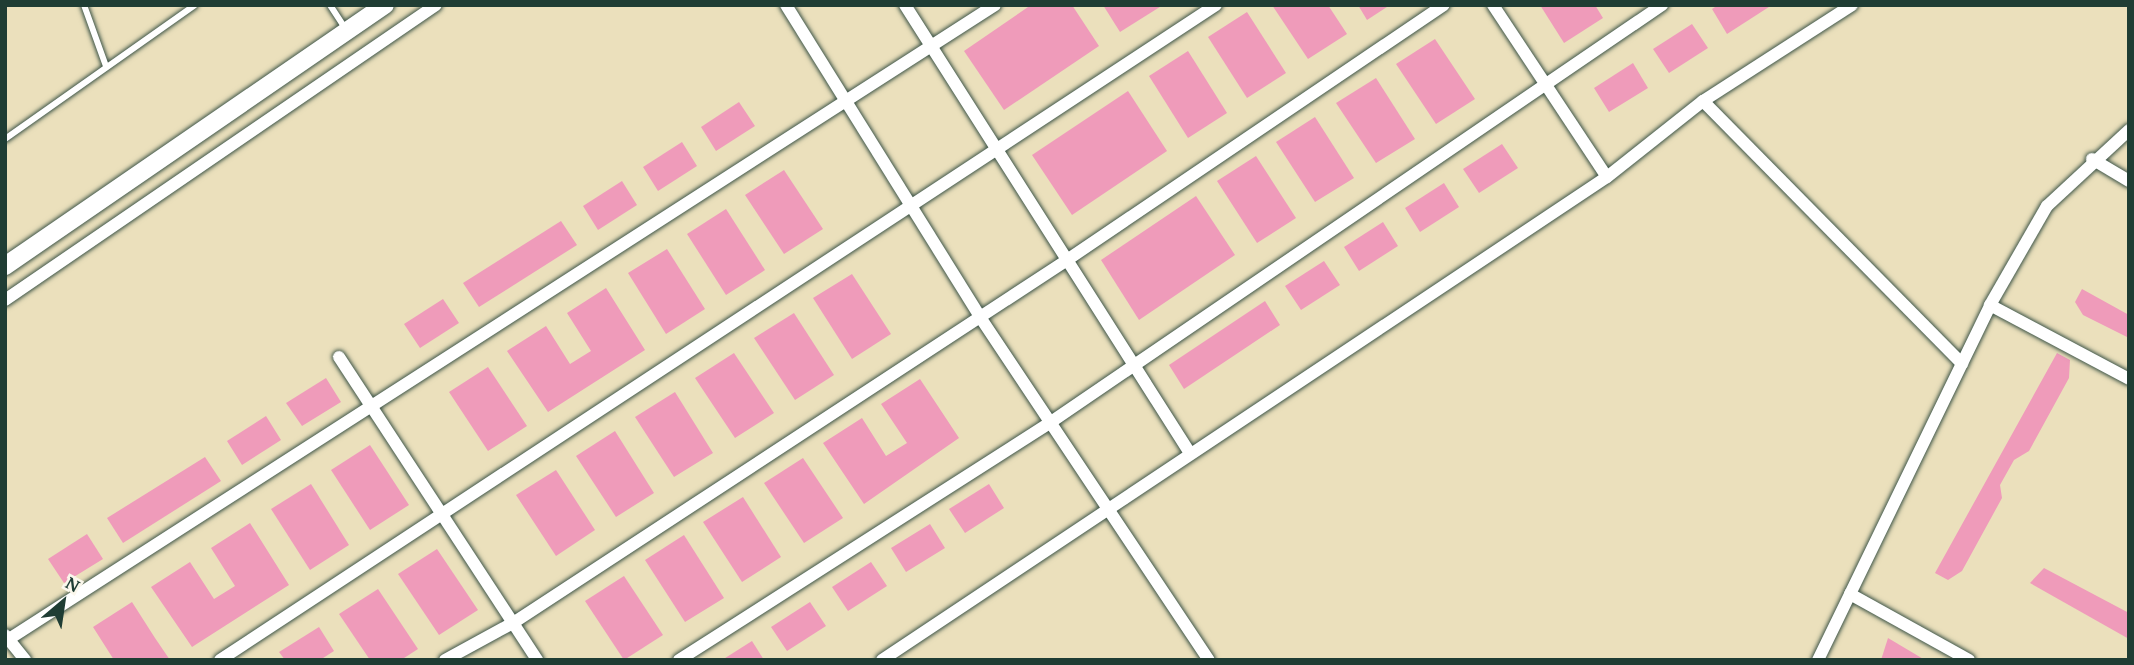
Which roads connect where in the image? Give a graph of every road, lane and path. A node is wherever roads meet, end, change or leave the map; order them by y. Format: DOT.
graph roads {
  1 [pos="84,5"];
  2 [pos="195,5"];
  3 [pos="330,5"];
  4 [pos="385,5"];
  5 [pos="436,5"];
  6 [pos="786,5"];
  7 [pos="905,5"];
  8 [pos="995,5"];
  9 [pos="1216,5"];
  10 [pos="1444,5"];
  11 [pos="1493,5"];
  12 [pos="1662,5"];
  13 [pos="1852,5"];
  14 [pos="347,31"];
  15 [pos="931,47"];
  16 [pos="106,66"];
  17 [pos="1546,86"];
  18 [pos="1703,101"];
  19 [pos="848,102"];
  20 [pos="2129,130"];
  21 [pos="5,139"];
  22 [pos="997,150"];
  23 [pos="2092,159"];
  24 [pos="1607,177"];
  25 [pos="2129,181"];
  26 [pos="913,205"];
  27 [pos="1067,260"];
  28 [pos="5,266"];
  29 [pos="5,300"];
  30 [pos="1990,305"];
  31 [pos="980,317"];
  32 [pos="339,357"];
  33 [pos="1133,362"];
  34 [pos="1962,364"];
  35 [pos="2129,379"];
  36 [pos="377,408"];
  37 [pos="1051,422"];
  38 [pos="1188,450"];
  39 [pos="1105,509"];
  40 [pos="446,514"];
  41 [pos="1850,594"];
  42 [pos="513,623"];
  43 [pos="7,637"];
  44 [pos="25,660"];
  45 [pos="220,660"];
  46 [pos="445,660"];
  47 [pos="537,660"];
  48 [pos="679,660"];
  49 [pos="882,660"];
  50 [pos="1209,660"];
  51 [pos="1818,660"];
  52 [pos="1969,660"];
  1 -- 16 [label="lane"];
  2 -- 16 [label="lane"];
  3 -- 14 [label="lane"];
  4 -- 14 [label="street"];
  5 -- 29 [label="street"];
  6 -- 19 [label="street"];
  7 -- 15 [label="street"];
  8 -- 15 [label="street"];
  9 -- 22 [label="street"];
  10 -- 27 [label="street"];
  11 -- 17 [label="street"];
  12 -- 17 [label="street"];
  13 -- 18 [label="street"];
  14 -- 28 [label="street"];
  15 -- 19 [label="street"];
  15 -- 22 [label="street"];
  16 -- 21 [label="lane"];
  17 -- 24 [label="street"];
  17 -- 33 [label="street"];
  18 -- 24 [label="street"];
  18 -- 34 [label="street"];
  19 -- 26 [label="street"];
  19 -- 36 [label="street"];
  20 -- 23 [label="street"];
  22 -- 26 [label="street"];
  22 -- 27 [label="street"];
  23 -- 25 [label="street"];
  23 -- 30 [label="street"];
  24 -- 38 [label="street"];
  26 -- 31 [label="street"];
  26 -- 40 [label="street"];
  27 -- 31 [label="street"];
  27 -- 33 [label="street"];
  30 -- 34 [label="street"];
  30 -- 35 [label="street"];
  31 -- 37 [label="street"];
  31 -- 42 [label="street"];
  32 -- 36 [label="street"];
  33 -- 37 [label="street"];
  33 -- 38 [label="street"];
  34 -- 41 [label="street"];
  36 -- 40 [label="street"];
  36 -- 43 [label="street"];
  37 -- 39 [label="street"];
  37 -- 48 [label="street"];
  38 -- 39 [label="street"];
  39 -- 49 [label="street"];
  39 -- 50 [label="street"];
  40 -- 42 [label="street"];
  40 -- 45 [label="street"];
  41 -- 51 [label="street"];
  41 -- 52 [label="street"];
  42 -- 46 [label="street"];
  42 -- 47 [label="street"];
  43 -- 44 [label="street"];
}
